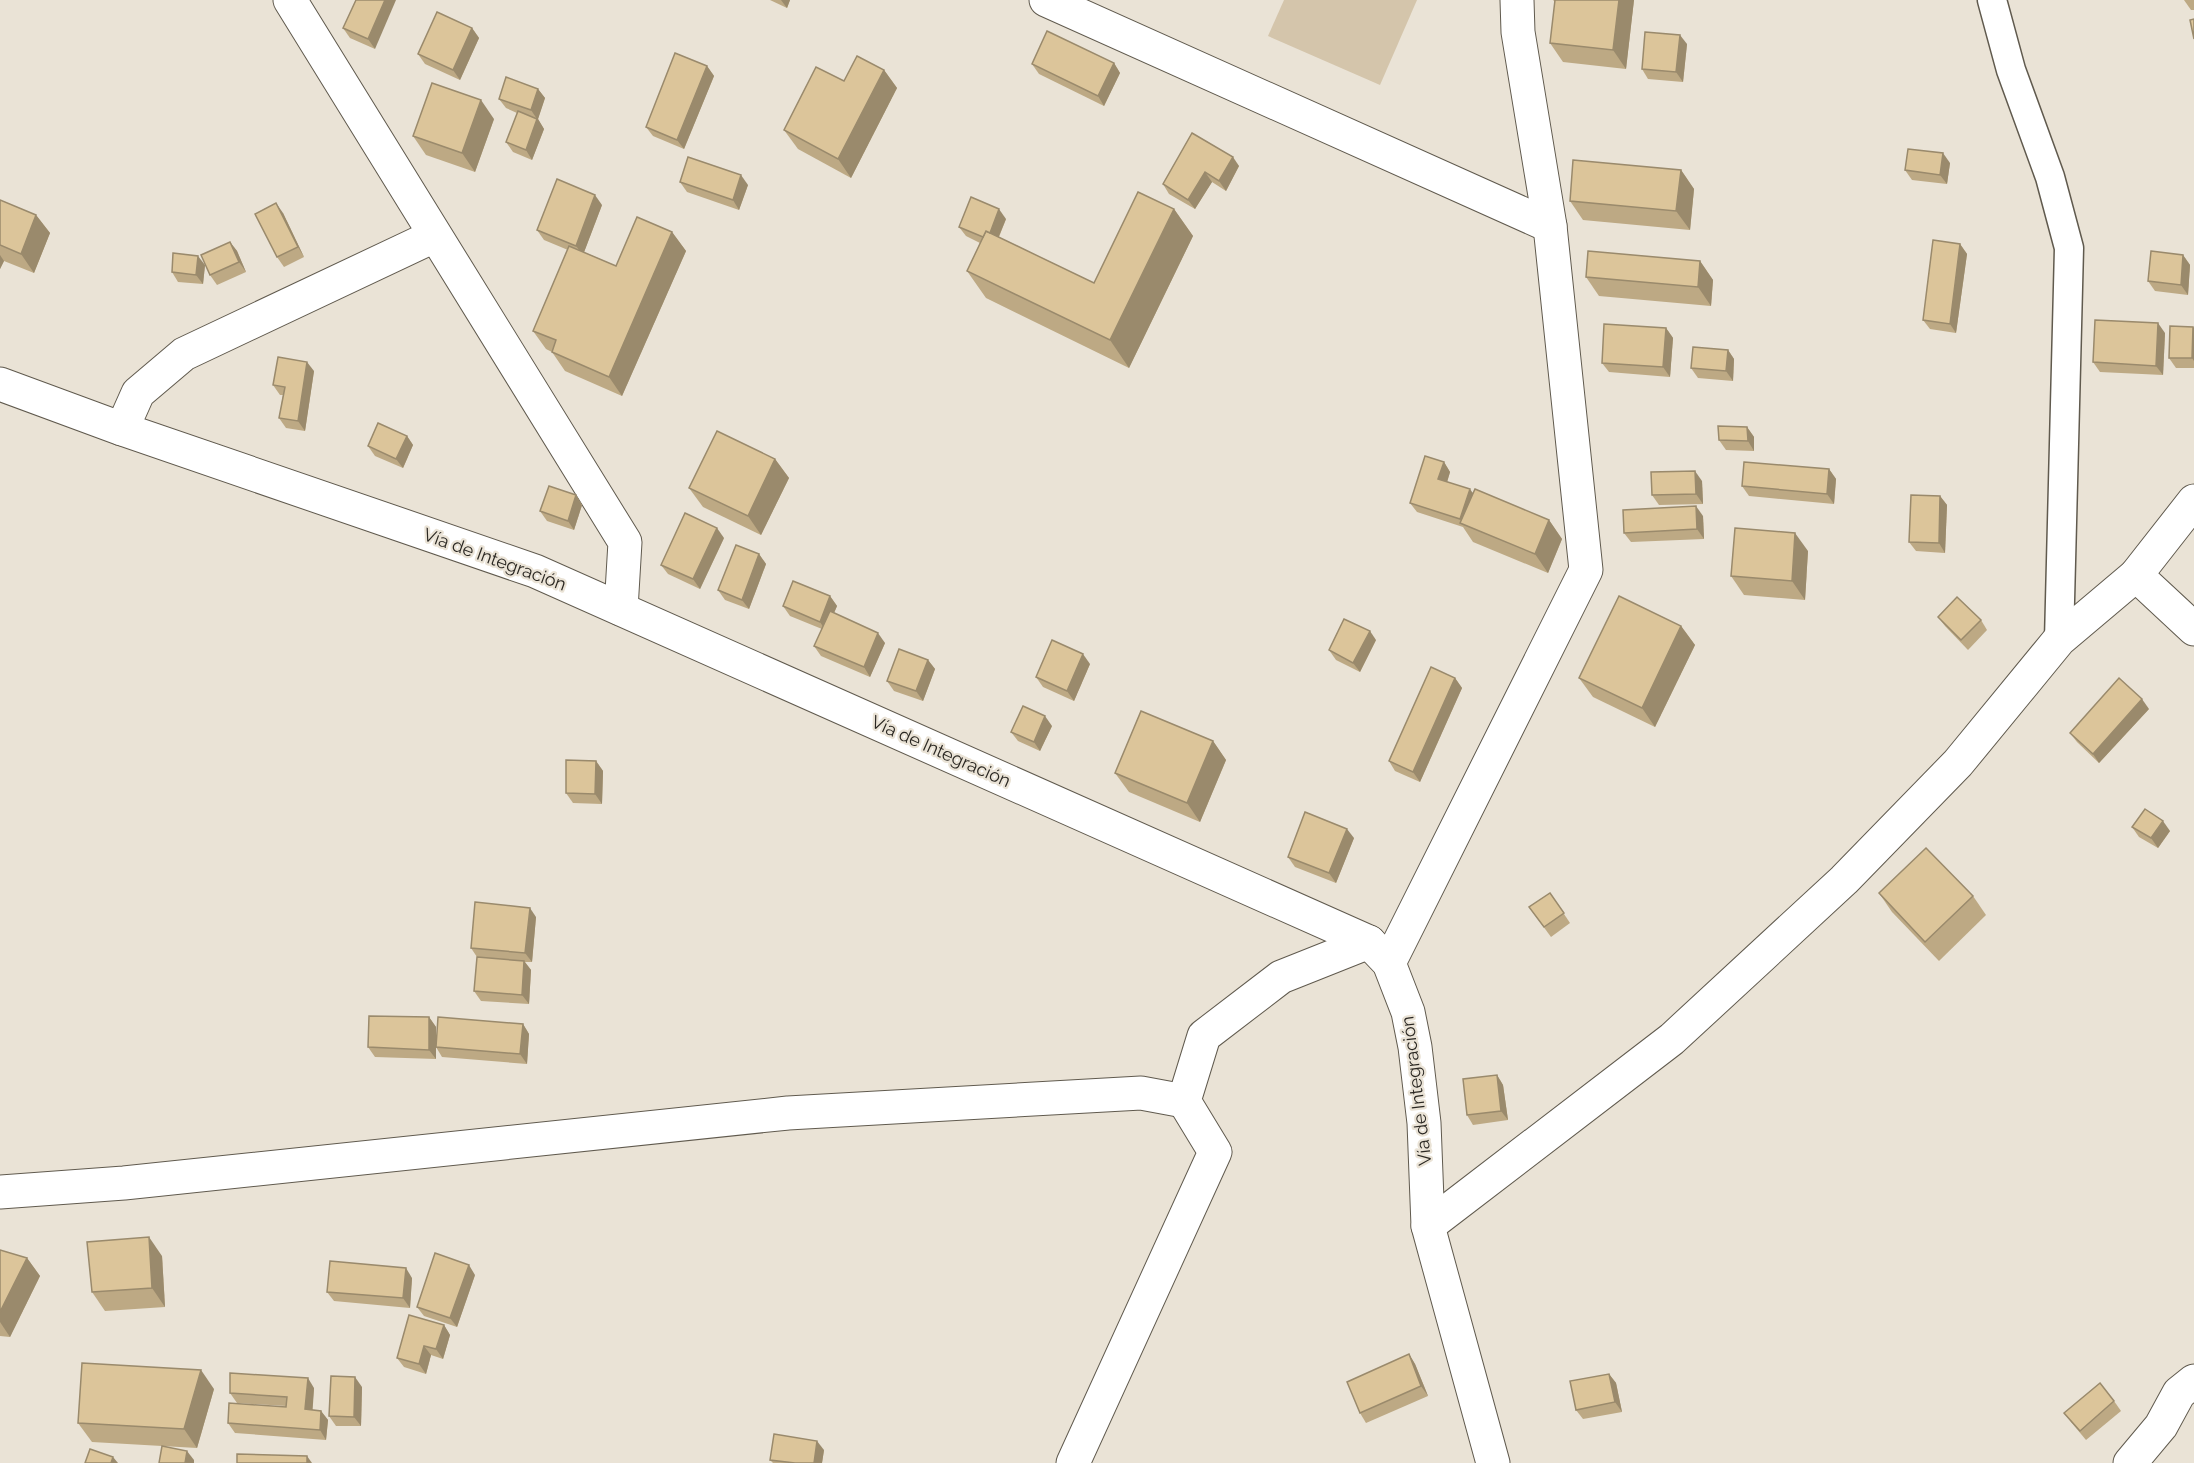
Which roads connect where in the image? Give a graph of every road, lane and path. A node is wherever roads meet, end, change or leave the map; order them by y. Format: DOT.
graph roads {
  1 [pos="290,0"];
  2 [pos="1046,0"];
  3 [pos="1517,0"];
  4 [pos="1992,0"];
  5 [pos="1550,226"];
  6 [pos="434,236"];
  7 [pos="0,384"];
  8 [pos="122,429"];
  9 [pos="2194,501"];
  10 [pos="2136,575"];
  11 [pos="621,609"];
  12 [pos="2194,629"];
  13 [pos="2059,640"];
  14 [pos="1379,953"];
  15 [pos="1184,1101"];
  16 [pos="0,1192"];
  17 [pos="1428,1226"];
  18 [pos="2194,1381"];
  19 [pos="1073,1463"];
  20 [pos="1493,1463"];
  21 [pos="2130,1463"];
  1 -- 6 [label="street"];
  2 -- 5 [label="street"];
  3 -- 5 [label="street"];
  4 -- 13 [label="lane"];
  5 -- 14 [label="street"];
  6 -- 8 [label="street"];
  6 -- 11 [label="street"];
  7 -- 8 [label="street, Vía de Integración"];
  8 -- 11 [label="street, Vía de Integración"];
  9 -- 10 [label="street"];
  10 -- 12 [label="street"];
  10 -- 13 [label="street"];
  11 -- 14 [label="street, Vía de Integración"];
  13 -- 17 [label="street"];
  14 -- 15 [label="street"];
  14 -- 17 [label="street, Vía de Integración"];
  15 -- 16 [label="street"];
  15 -- 19 [label="street"];
  17 -- 20 [label="street, Vía de Integración"];
  18 -- 21 [label="street"];
}
